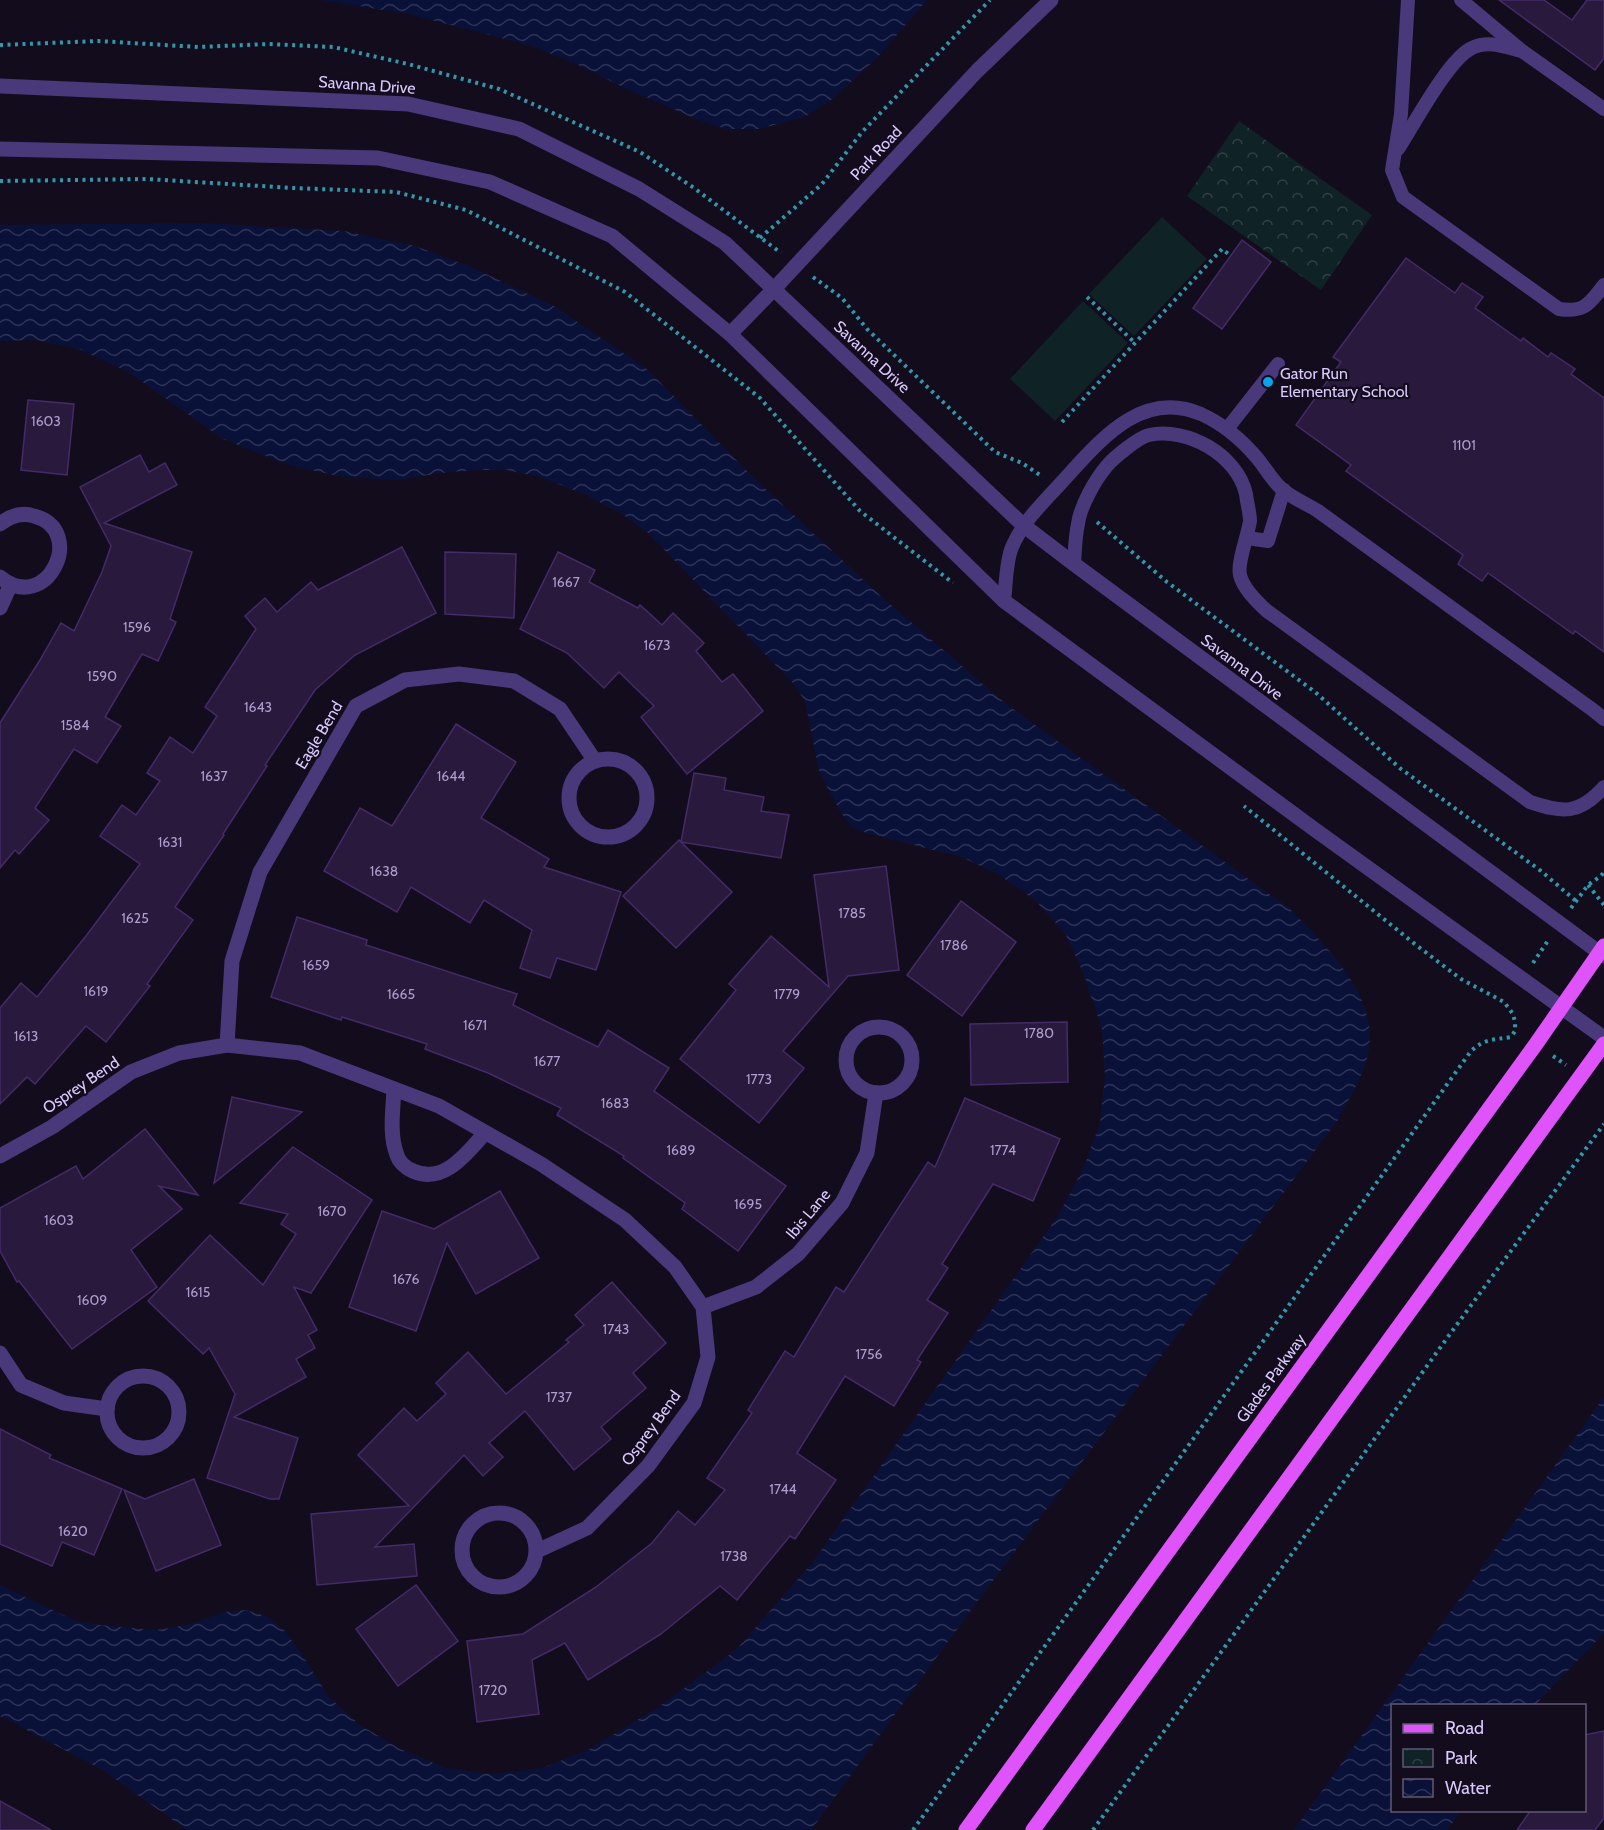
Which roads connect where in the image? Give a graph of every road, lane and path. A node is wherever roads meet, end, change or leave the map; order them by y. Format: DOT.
graph roads {
  1 [pos="990,0"];
  2 [pos="1051,0"];
  3 [pos="1408,0"];
  4 [pos="1461,0"];
  5 [pos="1522,51"];
  6 [pos="0,86"];
  7 [pos="1604,109"];
  8 [pos="0,149"];
  9 [pos="1394,155"];
  10 [pos="0,181"];
  11 [pos="760,237"];
  12 [pos="1231,256"];
  13 [pos="1604,285"];
  14 [pos="774,289"];
  15 [pos="1087,297"];
  16 [pos="730,334"];
  17 [pos="1135,344"];
  18 [pos="1278,364"];
  19 [pos="1062,422"];
  20 [pos="1227,429"];
  21 [pos="1284,490"];
  22 [pos="0,524"];
  23 [pos="1023,525"];
  24 [pos="1247,538"];
  25 [pos="1074,564"];
  26 [pos="6,580"];
  27 [pos="962,590"];
  28 [pos="1004,601"];
  29 [pos="0,608"];
  30 [pos="1604,719"];
  31 [pos="595,761"];
  32 [pos="1604,787"];
  33 [pos="1243,805"];
  34 [pos="1604,872"];
  35 [pos="1588,885"];
  36 [pos="1604,905"];
  37 [pos="1559,924"];
  38 [pos="1602,952"];
  39 [pos="1522,979"];
  40 [pos="1504,1002"];
  41 [pos="1562,1008"];
  42 [pos="1515,1031"];
  43 [pos="1604,1038"];
  44 [pos="1536,1044"];
  45 [pos="1604,1044"];
  46 [pos="227,1045"];
  47 [pos="1581,1075"];
  48 [pos="394,1089"];
  49 [pos="876,1093"];
  50 [pos="1604,1124"];
  51 [pos="485,1132"];
  52 [pos="0,1156"];
  53 [pos="703,1308"];
  54 [pos="0,1353"];
  55 [pos="107,1409"];
  56 [pos="537,1551"];
  57 [pos="913,1830"];
  58 [pos="966,1830"];
  59 [pos="1033,1830"];
  60 [pos="1094,1830"];
  1 -- 11 [label="path"];
  2 -- 14 [label="street, Park Road"];
  3 -- 9 [label="lane"];
  4 -- 5 [label="lane"];
  5 -- 7 [label="lane"];
  5 -- 9 [label="lane"];
  6 -- 14 [label="street, Savanna Drive"];
  8 -- 16 [label="street"];
  9 -- 13 [label="lane"];
  10 -- 27 [label="path"];
  12 -- 17 [label="path"];
  14 -- 16 [label="street, Park Road"];
  14 -- 23 [label="street, Savanna Drive"];
  15 -- 17 [label="path"];
  16 -- 28 [label="street"];
  17 -- 19 [label="path"];
  18 -- 20 [label="lane"];
  20 -- 21 [label="lane"];
  20 -- 23 [label="lane"];
  21 -- 24 [label="lane"];
  21 -- 30 [label="lane"];
  22 -- 26 [label="street"];
  23 -- 25 [label="street, Savanna Drive"];
  23 -- 28 [label="lane"];
  24 -- 25 [label="lane"];
  24 -- 32 [label="lane"];
  25 -- 37 [label="street, Savanna Drive"];
  26 -- 29 [label="street"];
  28 -- 39 [label="street"];
  31 -- 31 [label="street"];
  31 -- 46 [label="street, Eagle Bend"];
  33 -- 40 [label="path"];
  34 -- 35 [label="path"];
  35 -- 36 [label="path"];
  35 -- 37 [label="path"];
  37 -- 38 [label="street, Savanna Drive"];
  37 -- 39 [label="path"];
  38 -- 41 [label="main road, Glades Parkway"];
  39 -- 40 [label="path"];
  39 -- 41 [label="street"];
  40 -- 42 [label="path"];
  41 -- 43 [label="street"];
  41 -- 44 [label="main road, Glades Parkway"];
  42 -- 44 [label="path"];
  42 -- 57 [label="path"];
  44 -- 47 [label="path"];
  44 -- 58 [label="main road, Glades Parkway"];
  45 -- 47 [label="main road"];
  46 -- 48 [label="street, Osprey Bend"];
  46 -- 52 [label="street, Osprey Bend"];
  47 -- 59 [label="main road"];
  48 -- 51 [label="street, Osprey Bend"];
  48 -- 51 [label="street"];
  49 -- 49 [label="street"];
  49 -- 53 [label="street, Ibis Lane"];
  50 -- 60 [label="path"];
  51 -- 53 [label="street, Osprey Bend"];
  53 -- 56 [label="street, Osprey Bend"];
  54 -- 55 [label="street"];
  55 -- 55 [label="street"];
  56 -- 56 [label="street"];
}
